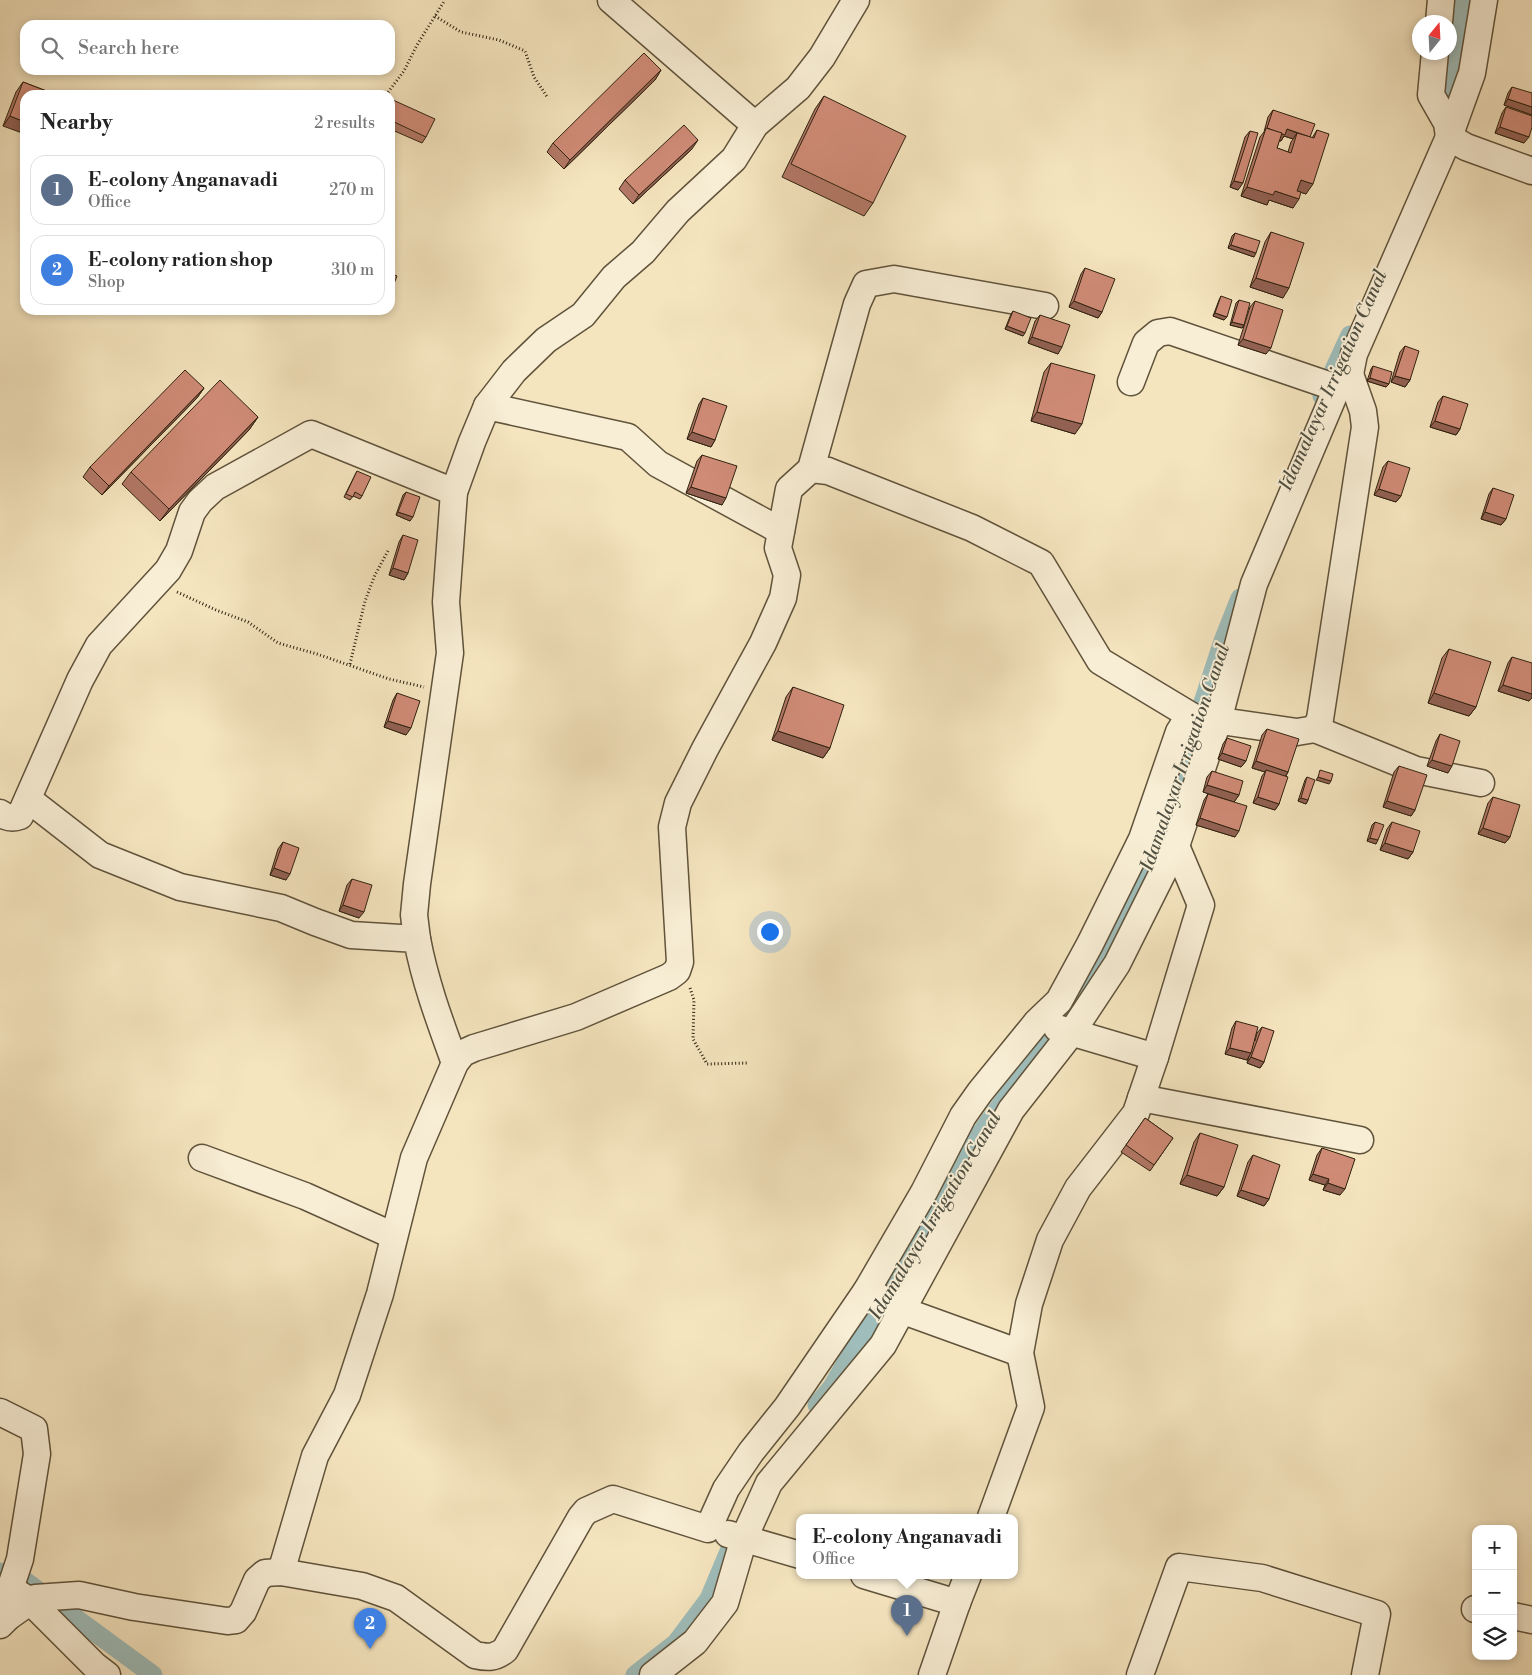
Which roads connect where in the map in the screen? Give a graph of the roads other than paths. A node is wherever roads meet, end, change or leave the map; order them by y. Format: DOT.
graph roads {
  1 [pos="611,0"];
  2 [pos="856,0"];
  3 [pos="1441,0"];
  4 [pos="1484,0"];
  5 [pos="1439,15"];
  6 [pos="1434,60"];
  7 [pos="755,125"];
  8 [pos="1448,130"];
  9 [pos="1532,171"];
  10 [pos="1045,306"];
  11 [pos="1344,381"];
  12 [pos="1131,382"];
  13 [pos="487,406"];
  14 [pos="811,470"];
  15 [pos="454,492"];
  16 [pos="781,531"];
  17 [pos="1206,719"];
  18 [pos="1315,729"];
  19 [pos="1481,782"];
  20 [pos="28,799"];
  21 [pos="0,813"];
  22 [pos="1176,846"];
  23 [pos="417,938"];
  24 [pos="1037,1022"];
  25 [pos="1072,1032"];
  26 [pos="1155,1057"];
  27 [pos="456,1063"];
  28 [pos="1141,1098"];
  29 [pos="1360,1140"];
  30 [pos="202,1158"];
  31 [pos="394,1236"];
  32 [pos="867,1290"];
  33 [pos="901,1310"];
  34 [pos="1020,1353"];
  35 [pos="0,1412"];
  36 [pos="992,1514"];
  37 [pos="708,1529"];
  38 [pos="744,1538"];
  39 [pos="796,1554"];
  40 [pos="281,1572"];
  41 [pos="877,1579"];
  42 [pos="966,1579"];
  43 [pos="19,1593"];
  44 [pos="957,1604"];
  45 [pos="1517,1617"];
  46 [pos="1532,1620"];
  47 [pos="4,1621"];
  48 [pos="107,1675"];
  49 [pos="653,1675"];
  50 [pos="932,1675"];
  51 [pos="1140,1675"];
  52 [pos="1365,1675"];
  1 -- 7 [label="street"];
  2 -- 7 [label="street"];
  3 -- 5 [label="street"];
  4 -- 8 [label="street"];
  6 -- 8 [label="street"];
  7 -- 13 [label="street"];
  8 -- 9 [label="street"];
  8 -- 11 [label="street"];
  10 -- 14 [label="street"];
  11 -- 12 [label="street"];
  11 -- 17 [label="street"];
  11 -- 18 [label="street"];
  13 -- 15 [label="street"];
  13 -- 16 [label="street"];
  14 -- 16 [label="street"];
  14 -- 17 [label="street"];
  15 -- 20 [label="street"];
  15 -- 23 [label="street"];
  16 -- 27 [label="street"];
  17 -- 18 [label="street"];
  17 -- 22 [label="street"];
  17 -- 24 [label="street"];
  18 -- 19 [label="street"];
  20 -- 21 [label="street"];
  20 -- 23 [label="street"];
  22 -- 25 [label="street"];
  22 -- 26 [label="street"];
  23 -- 27 [label="street"];
  24 -- 25 [label="street"];
  24 -- 32 [label="street"];
  25 -- 26 [label="street"];
  25 -- 33 [label="street"];
  26 -- 28 [label="street"];
  27 -- 31 [label="street"];
  28 -- 29 [label="street"];
  28 -- 34 [label="street"];
  30 -- 31 [label="street"];
  31 -- 40 [label="street"];
  32 -- 33 [label="street"];
  32 -- 37 [label="street"];
  33 -- 34 [label="street"];
  33 -- 38 [label="street"];
  34 -- 36 [label="street"];
  35 -- 43 [label="street"];
  37 -- 38 [label="street"];
  37 -- 40 [label="street"];
  38 -- 39 [label="street"];
  38 -- 49 [label="street"];
  40 -- 43 [label="street"];
  41 -- 44 [label="street"];
  42 -- 44 [label="street"];
  43 -- 47 [label="street"];
  43 -- 48 [label="street"];
  44 -- 50 [label="street"];
  45 -- 46 [label="street"];
  51 -- 52 [label="street"];
}
